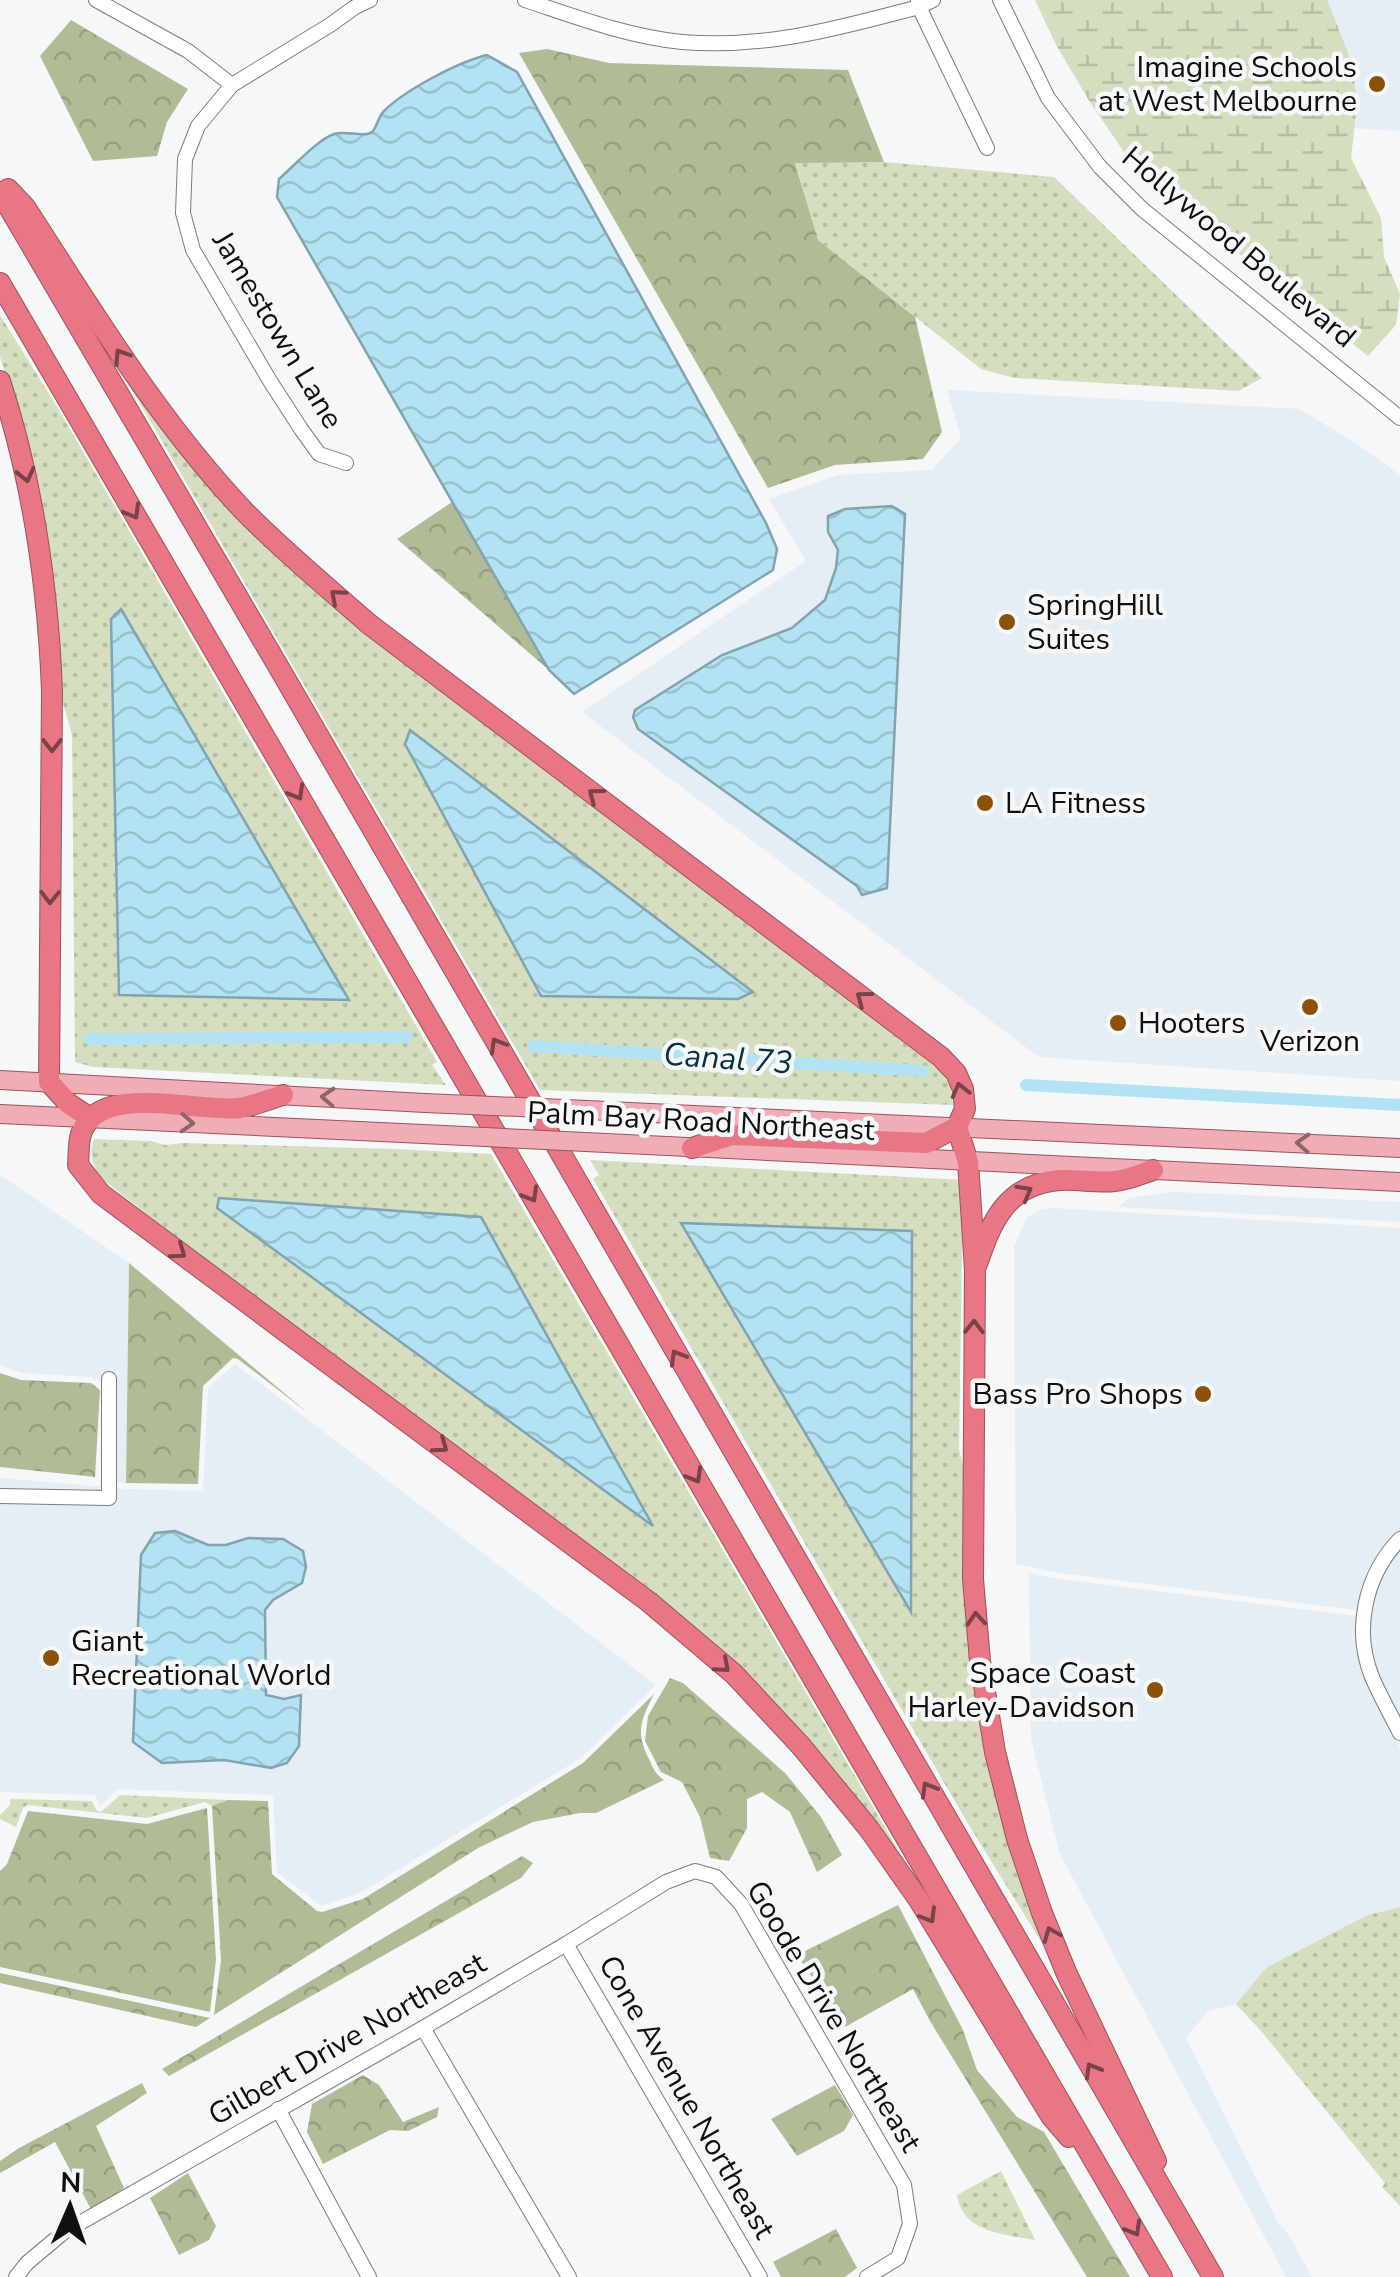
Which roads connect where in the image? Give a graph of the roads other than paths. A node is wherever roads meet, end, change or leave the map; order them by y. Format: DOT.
graph roads {
  1 [pos="96,0"];
  2 [pos="370,0"];
  3 [pos="525,0"];
  4 [pos="1000,0"];
  5 [pos="924,2"];
  6 [pos="232,85"];
  7 [pos="987,148"];
  8 [pos="0,180"];
  9 [pos="0,192"];
  10 [pos="0,283"];
  11 [pos="0,381"];
  12 [pos="1400,418"];
  13 [pos="346,463"];
  14 [pos="0,1080"];
  15 [pos="49,1082"];
  16 [pos="283,1095"];
  17 [pos="0,1114"];
  18 [pos="90,1118"];
  19 [pos="956,1127"];
  20 [pos="692,1148"];
  21 [pos="1400,1148"];
  22 [pos="968,1162"];
  23 [pos="1154,1170"];
  24 [pos="1400,1182"];
  25 [pos="975,1270"];
  26 [pos="109,1379"];
  27 [pos="0,1493"];
  28 [pos="1400,1539"];
  29 [pos="1400,1733"];
  30 [pos="716,1877"];
  31 [pos="566,1944"];
  32 [pos="422,2028"];
  33 [pos="278,2110"];
  34 [pos="1106,2180"];
  35 [pos="1176,2214"];
  36 [pos="16,2277"];
  37 [pos="369,2277"];
  38 [pos="569,2277"];
  39 [pos="760,2277"];
  40 [pos="867,2277"];
  41 [pos="1162,2277"];
  42 [pos="1213,2277"];
  1 -- 6 [label="street"];
  2 -- 6 [label="street, Jamestown Lane"];
  3 -- 5 [label="street"];
  4 -- 12 [label="street, Hollywood Boulevard"];
  5 -- 7 [label="street"];
  6 -- 13 [label="street, Jamestown Lane"];
  19 -- 8 [label="highway, one-way"];
  35 -- 9 [label="highway, one-way"];
  10 -- 34 [label="highway, one-way"];
  11 -- 15 [label="highway, one-way"];
  14 -- 15 [label="main road, Palm Bay Road Northeast"];
  15 -- 16 [label="main road, Palm Bay Road Northeast"];
  15 -- 18 [label="highway"];
  16 -- 18 [label="highway"];
  19 -- 16 [label="main road, Palm Bay Road Northeast, one-way, bridge"];
  17 -- 18 [label="main road, Palm Bay Road Northeast"];
  18 -- 20 [label="main road, Palm Bay Road Northeast, one-way, bridge"];
  18 -- 34 [label="highway, one-way"];
  19 -- 20 [label="highway"];
  21 -- 19 [label="main road, Palm Bay Road Northeast, one-way"];
  19 -- 22 [label="highway"];
  20 -- 22 [label="main road, Palm Bay Road Northeast"];
  22 -- 23 [label="main road, Palm Bay Road Northeast"];
  22 -- 25 [label="highway"];
  23 -- 24 [label="main road, Palm Bay Road Northeast"];
  25 -- 23 [label="highway, one-way"];
  35 -- 25 [label="highway, one-way"];
  26 -- 27 [label="street"];
  28 -- 29 [label="street"];
  30 -- 31 [label="street, Gilbert Drive Northeast"];
  30 -- 40 [label="street, Goode Drive Northeast"];
  31 -- 32 [label="street, Gilbert Drive Northeast"];
  31 -- 39 [label="street, Cone Avenue Northeast"];
  32 -- 33 [label="street, Gilbert Drive Northeast"];
  32 -- 38 [label="street"];
  33 -- 36 [label="street, Gilbert Drive Northeast"];
  33 -- 37 [label="street"];
  34 -- 41 [label="highway, one-way"];
  35 -- 42 [label="highway"];
}
